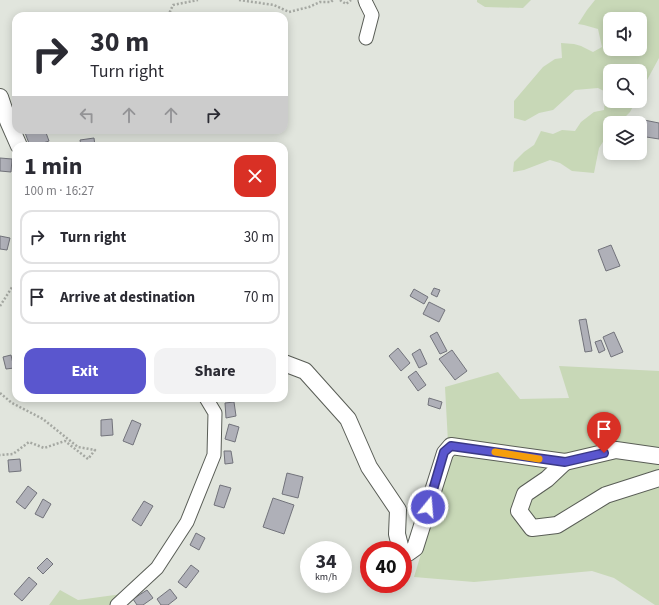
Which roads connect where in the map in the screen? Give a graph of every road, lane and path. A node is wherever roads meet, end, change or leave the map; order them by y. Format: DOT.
graph roads {
  1 [pos="198,0"];
  2 [pos="239,0"];
  3 [pos="333,0"];
  4 [pos="340,0"];
  5 [pos="351,0"];
  6 [pos="366,0"];
  7 [pos="170,12"];
  8 [pos="366,38"];
  9 [pos="0,97"];
  10 [pos="12,131"];
  11 [pos="12,287"];
  12 [pos="0,306"];
  13 [pos="288,365"];
  14 [pos="0,393"];
  15 [pos="208,402"];
  16 [pos="0,455"];
  17 [pos="659,456"];
  18 [pos="565,462"];
  19 [pos="659,478"];
  20 [pos="399,541"];
  21 [pos="412,550"];
  22 [pos="117,605"];
  1 -- 7 [label="path"];
  2 -- 3 [label="path"];
  4 -- 5 [label="path"];
  6 -- 8 [label="street"];
  9 -- 10 [label="street"];
  11 -- 12 [label="path"];
  13 -- 20 [label="street"];
  14 -- 16 [label="path"];
  15 -- 22 [label="street"];
  17 -- 18 [label="street"];
  18 -- 19 [label="street"];
  18 -- 21 [label="street"];
}
